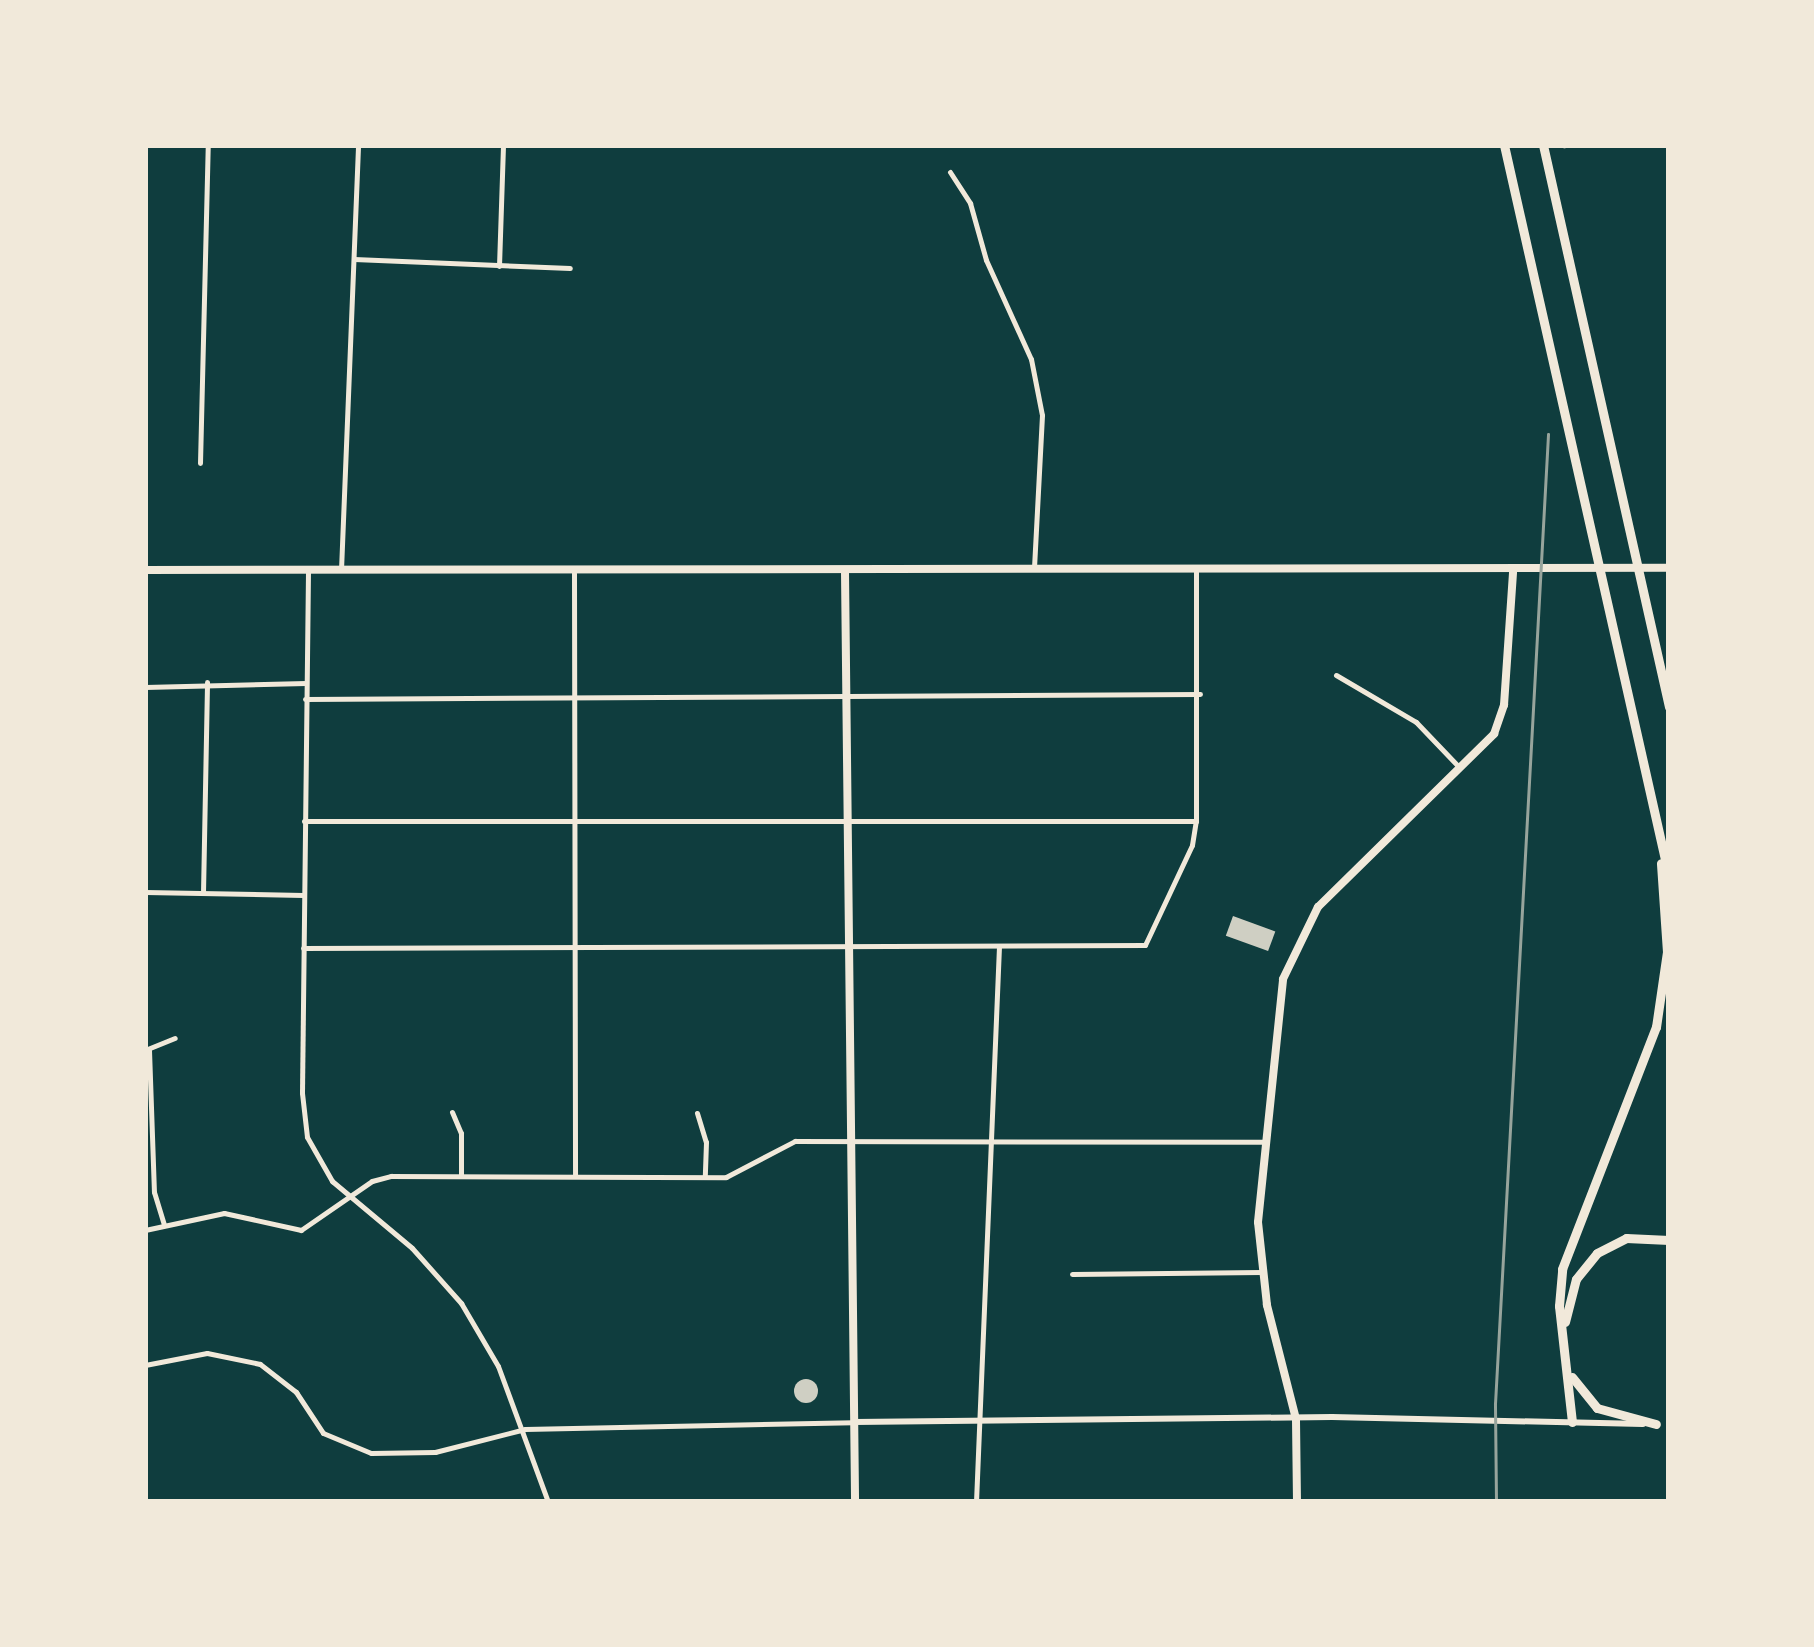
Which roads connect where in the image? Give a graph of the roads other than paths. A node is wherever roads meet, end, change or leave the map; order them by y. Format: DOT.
graph roads {
  1 [pos="208,145"];
  2 [pos="358,145"];
  3 [pos="503,145"];
  4 [pos="1504,145"];
  5 [pos="1543,145"];
  6 [pos="950,172"];
  7 [pos="354,259"];
  8 [pos="499,266"];
  9 [pos="570,268"];
  10 [pos="200,463"];
  11 [pos="1669,568"];
  12 [pos="145,570"];
  13 [pos="308,572"];
  14 [pos="341,572"];
  15 [pos="844,572"];
  16 [pos="1034,572"];
  17 [pos="1196,572"];
  18 [pos="1512,572"];
  19 [pos="574,573"];
  20 [pos="1657,654"];
  21 [pos="1336,675"];
  22 [pos="1669,678"];
  23 [pos="207,682"];
  24 [pos="306,683"];
  25 [pos="145,687"];
  26 [pos="1200,694"];
  27 [pos="577,696"];
  28 [pos="846,697"];
  29 [pos="305,699"];
  30 [pos="1669,707"];
  31 [pos="1461,770"];
  32 [pos="303,821"];
  33 [pos="1196,821"];
  34 [pos="576,822"];
  35 [pos="848,822"];
  36 [pos="1662,845"];
  37 [pos="1669,878"];
  38 [pos="145,892"];
  39 [pos="203,893"];
  40 [pos="303,895"];
  41 [pos="576,946"];
  42 [pos="849,946"];
  43 [pos="999,947"];
  44 [pos="303,948"];
  45 [pos="175,1038"];
  46 [pos="147,1050"];
  47 [pos="452,1112"];
  48 [pos="696,1113"];
  49 [pos="994,1138"];
  50 [pos="851,1140"];
  51 [pos="1264,1142"];
  52 [pos="461,1176"];
  53 [pos="575,1176"];
  54 [pos="705,1177"];
  55 [pos="349,1198"];
  56 [pos="164,1225"];
  57 [pos="145,1230"];
  58 [pos="1669,1240"];
  59 [pos="1262,1272"];
  60 [pos="1072,1274"];
  61 [pos="1565,1322"];
  62 [pos="145,1365"];
  63 [pos="1568,1369"];
  64 [pos="1296,1417"];
  65 [pos="974,1421"];
  66 [pos="854,1422"];
  67 [pos="1572,1422"];
  68 [pos="1656,1424"];
  69 [pos="1669,1424"];
  70 [pos="525,1429"];
  71 [pos="548,1502"];
  72 [pos="855,1502"];
  73 [pos="976,1502"];
  74 [pos="1297,1502"];
  1 -- 10 [label="street"];
  2 -- 7 [label="street"];
  3 -- 8 [label="street"];
  4 -- 36 [label="highway"];
  5 -- 20 [label="highway"];
  6 -- 16 [label="street"];
  7 -- 8 [label="street"];
  7 -- 14 [label="street"];
  8 -- 9 [label="street"];
  11 -- 18 [label="main road"];
  12 -- 13 [label="main road"];
  13 -- 14 [label="main road"];
  13 -- 24 [label="street"];
  14 -- 19 [label="main road"];
  15 -- 16 [label="main road"];
  15 -- 19 [label="main road"];
  15 -- 28 [label="main road"];
  16 -- 17 [label="main road"];
  17 -- 18 [label="main road"];
  17 -- 26 [label="street"];
  18 -- 31 [label="main road"];
  19 -- 27 [label="street"];
  20 -- 22 [label="highway"];
  20 -- 30 [label="highway"];
  21 -- 31 [label="street"];
  23 -- 24 [label="street"];
  23 -- 25 [label="street"];
  23 -- 39 [label="street"];
  24 -- 29 [label="street"];
  26 -- 28 [label="street"];
  26 -- 33 [label="street"];
  27 -- 28 [label="street"];
  27 -- 29 [label="street"];
  27 -- 34 [label="street"];
  28 -- 35 [label="main road"];
  29 -- 32 [label="street"];
  31 -- 51 [label="main road"];
  32 -- 34 [label="street"];
  32 -- 40 [label="street"];
  33 -- 35 [label="street"];
  33 -- 43 [label="street"];
  34 -- 35 [label="street"];
  34 -- 41 [label="street"];
  35 -- 42 [label="main road"];
  36 -- 37 [label="highway"];
  36 -- 61 [label="highway"];
  38 -- 39 [label="street"];
  39 -- 40 [label="street"];
  40 -- 44 [label="street"];
  41 -- 42 [label="street"];
  41 -- 44 [label="street"];
  41 -- 53 [label="street"];
  42 -- 43 [label="street"];
  42 -- 50 [label="main road"];
  43 -- 49 [label="street"];
  44 -- 55 [label="street"];
  45 -- 46 [label="street"];
  46 -- 56 [label="street"];
  47 -- 52 [label="street"];
  48 -- 54 [label="street"];
  49 -- 50 [label="street"];
  49 -- 51 [label="street"];
  49 -- 65 [label="street"];
  50 -- 54 [label="street"];
  50 -- 66 [label="main road"];
  51 -- 59 [label="main road"];
  52 -- 53 [label="street"];
  52 -- 55 [label="street"];
  53 -- 54 [label="street"];
  55 -- 56 [label="street"];
  55 -- 70 [label="street"];
  56 -- 57 [label="street"];
  58 -- 61 [label="highway"];
  59 -- 60 [label="street"];
  59 -- 64 [label="main road"];
  61 -- 63 [label="highway"];
  62 -- 70 [label="street"];
  63 -- 67 [label="highway"];
  63 -- 68 [label="highway"];
  64 -- 65 [label="street"];
  64 -- 67 [label="street"];
  64 -- 74 [label="main road"];
  65 -- 66 [label="street"];
  65 -- 73 [label="street"];
  66 -- 70 [label="street"];
  66 -- 72 [label="main road"];
  67 -- 68 [label="street"];
  68 -- 69 [label="street"];
  70 -- 71 [label="street"];
}
